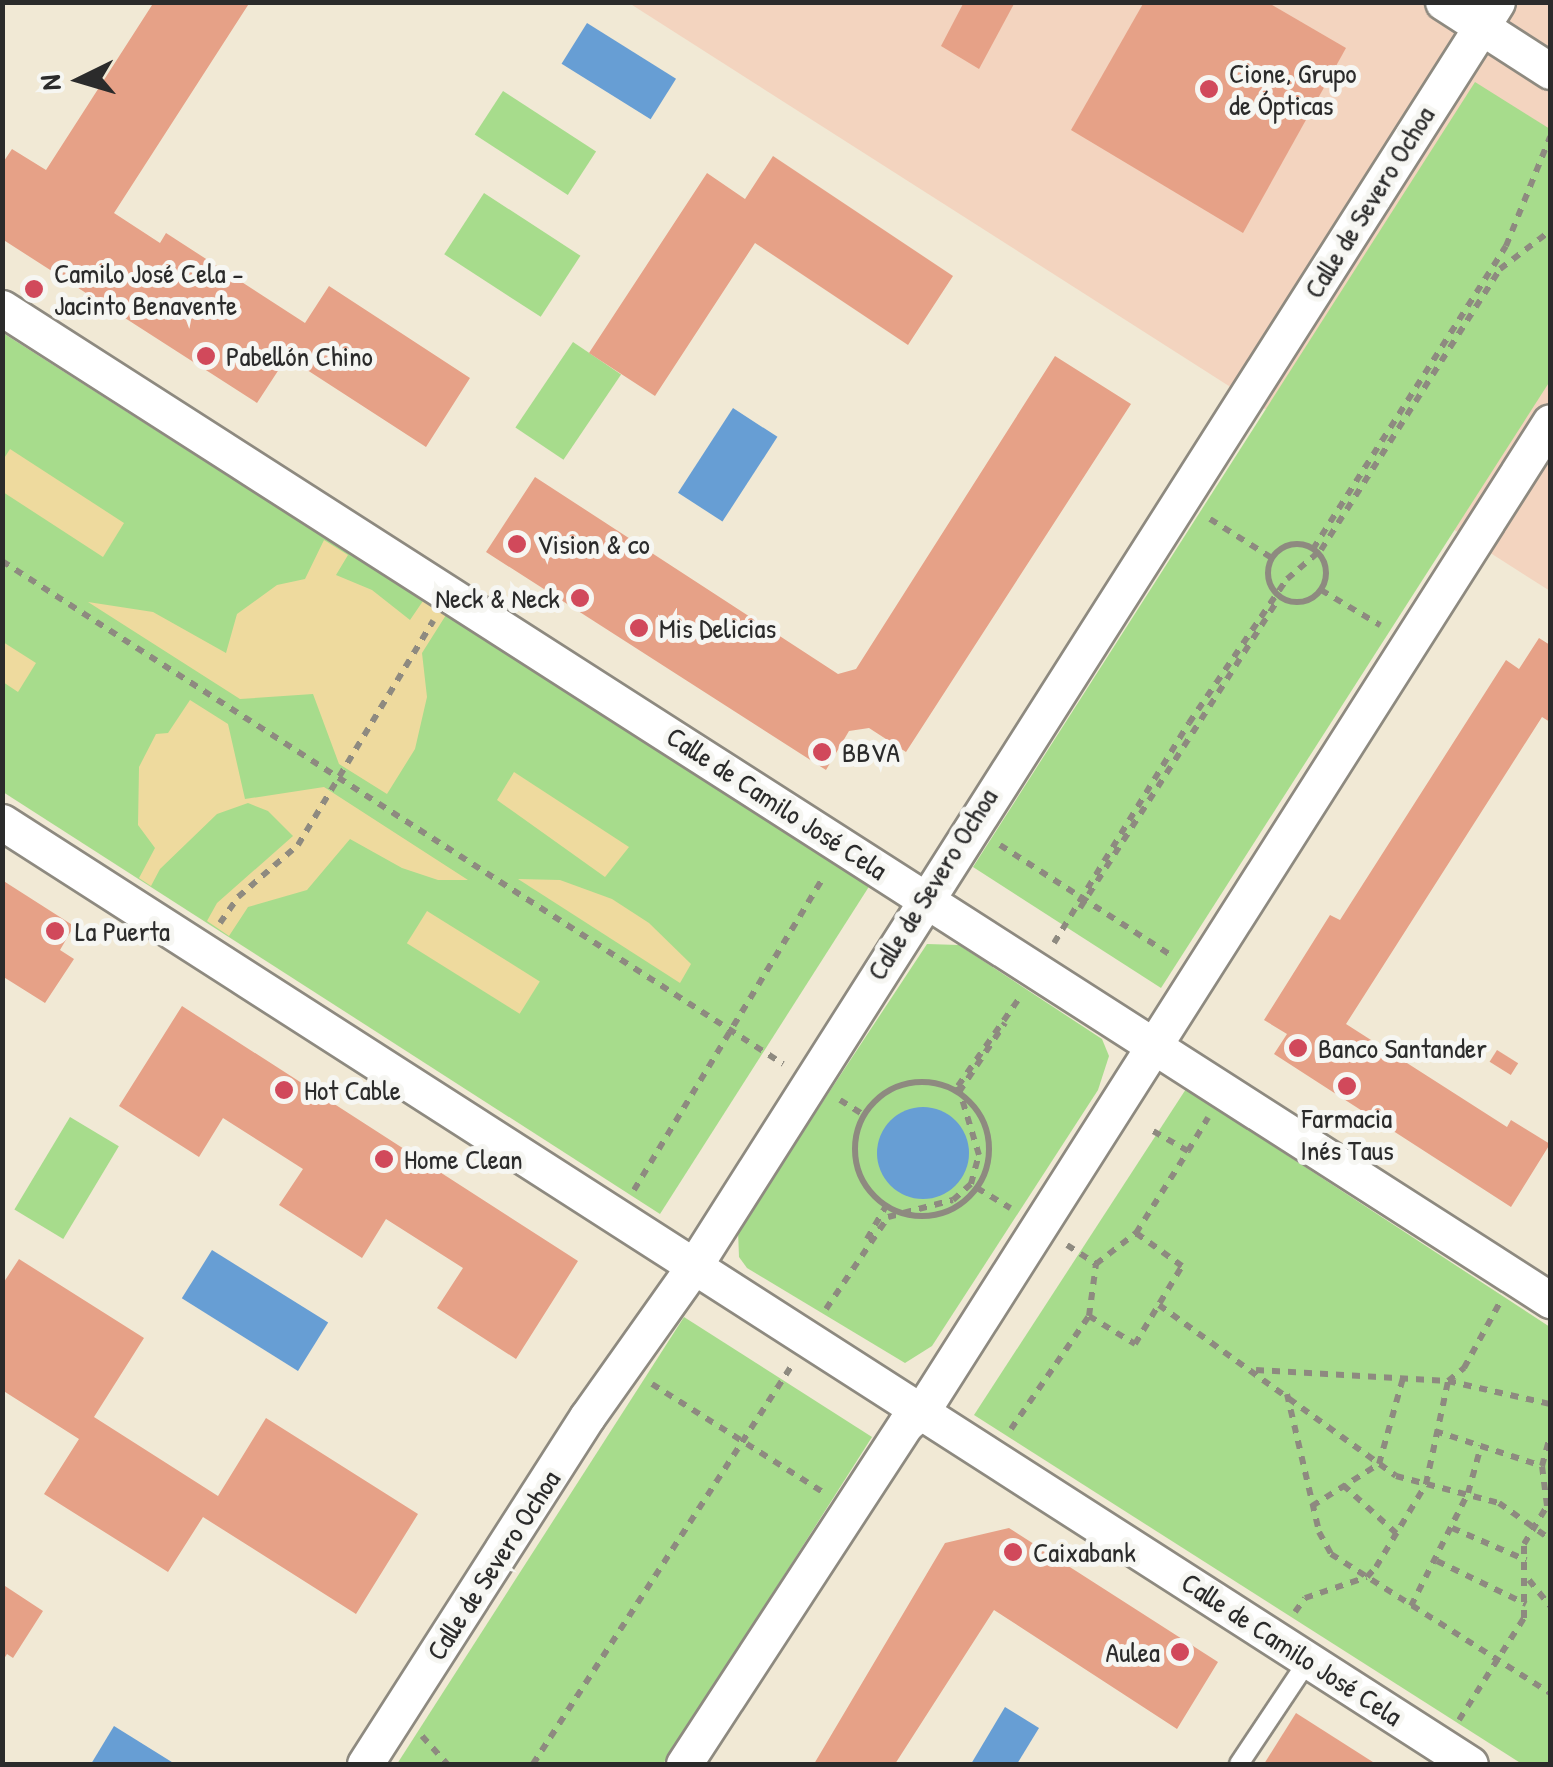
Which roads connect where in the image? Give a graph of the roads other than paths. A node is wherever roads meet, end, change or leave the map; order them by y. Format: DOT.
graph roads {
  1 [pos="1443,2"];
  2 [pos="1489,15"];
  3 [pos="1550,71"];
  4 [pos="2,308"];
  5 [pos="1550,422"];
  6 [pos="2,822"];
  7 [pos="923,896"];
  8 [pos="1154,1047"];
  9 [pos="694,1266"];
  10 [pos="1550,1300"];
  11 [pos="923,1409"];
  12 [pos="1308,1659"];
  13 [pos="1456,1756"];
  14 [pos="365,1764"];
  15 [pos="684,1764"];
  16 [pos="1239,1764"];
  1 -- 2 [label="street"];
  2 -- 3 [label="street"];
  2 -- 7 [label="street, Calle de Severo Ochoa"];
  4 -- 7 [label="street, Calle de Camilo José Cela"];
  5 -- 8 [label="street"];
  6 -- 9 [label="street, Calle de Camilo José Cela"];
  7 -- 8 [label="street, Calle de Camilo José Cela"];
  7 -- 9 [label="street, Calle de Severo Ochoa"];
  8 -- 10 [label="street, Calle de Camilo José Cela"];
  8 -- 11 [label="street"];
  9 -- 11 [label="street, Calle de Camilo José Cela"];
  9 -- 14 [label="street, Calle de Severo Ochoa"];
  11 -- 12 [label="street, Calle de Camilo José Cela"];
  11 -- 15 [label="street"];
  12 -- 13 [label="street, Calle de Camilo José Cela"];
  12 -- 16 [label="lane"];
}
